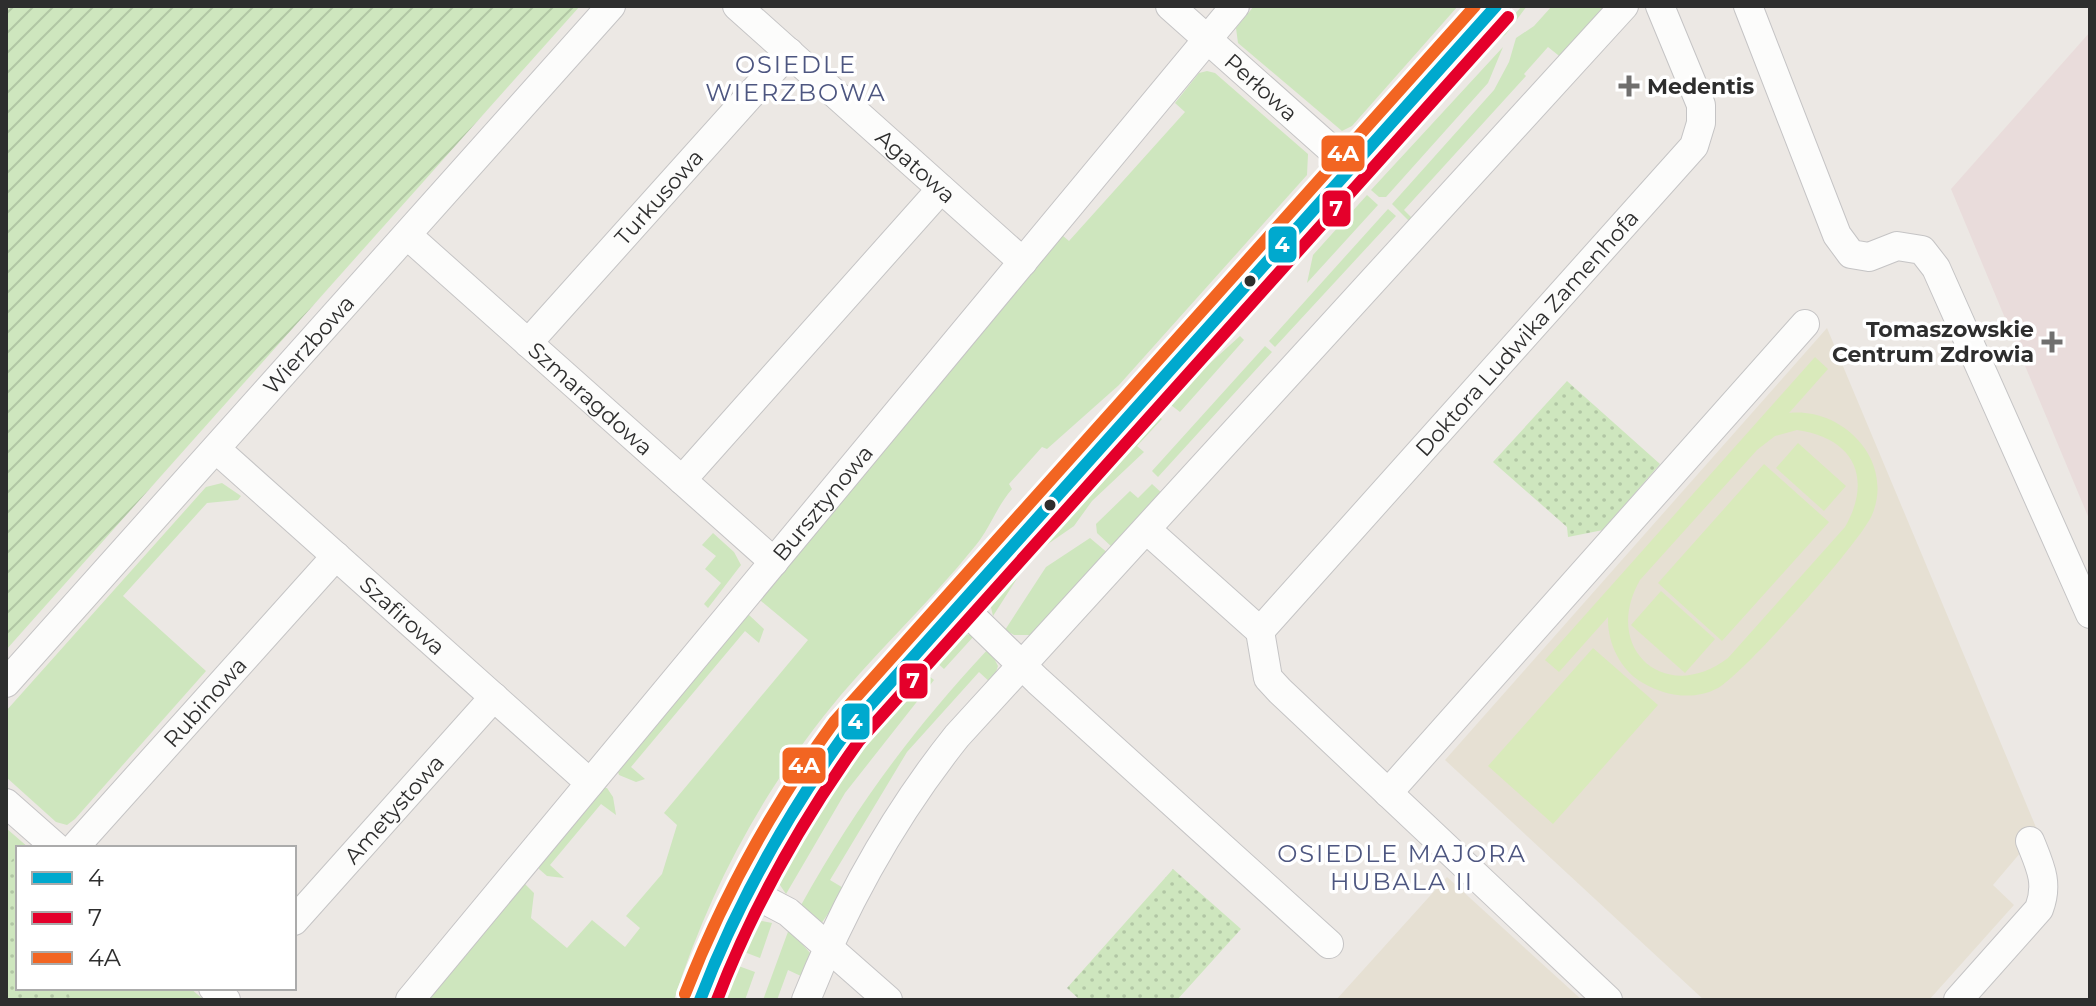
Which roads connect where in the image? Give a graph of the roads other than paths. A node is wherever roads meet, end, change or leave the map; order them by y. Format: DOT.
graph roads {
  1 [pos="611,6"];
  2 [pos="737,6"];
  3 [pos="1170,6"];
  4 [pos="1235,6"];
  5 [pos="1496,6"];
  6 [pos="1624,6"];
  7 [pos="1660,6"];
  8 [pos="1748,6"];
  9 [pos="1207,40"];
  10 [pos="789,52"];
  11 [pos="1351,167"];
  12 [pos="941,189"];
  13 [pos="407,235"];
  14 [pos="1023,262"];
  15 [pos="1805,324"];
  16 [pos="528,343"];
  17 [pos="216,449"];
  18 [pos="682,480"];
  19 [pos="1147,530"];
  20 [pos="336,556"];
  21 [pos="774,562"];
  22 [pos="958,603"];
  23 [pos="2088,603"];
  24 [pos="1260,631"];
  25 [pos="1023,665"];
  26 [pos="6,683"];
  27 [pos="494,697"];
  28 [pos="590,783"];
  29 [pos="1388,793"];
  30 [pos="6,803"];
  31 [pos="2030,841"];
  32 [pos="55,846"];
  33 [pos="76,846"];
  34 [pos="744,889"];
  35 [pos="296,919"];
  36 [pos="1329,944"];
  37 [pos="827,946"];
  38 [pos="1974,994"];
  39 [pos="410,1000"];
  40 [pos="700,1000"];
  41 [pos="806,1000"];
  42 [pos="888,1000"];
  43 [pos="1608,1000"];
  1 -- 13 [label="street, Wierzbowa"];
  2 -- 10 [label="street, Agatowa"];
  3 -- 9 [label="street, Perłowa"];
  4 -- 9 [label="street, Bursztynowa"];
  5 -- 11 [label="street"];
  6 -- 19 [label="street"];
  7 -- 24 [label="street, Doktora Ludwika Zamenhofa"];
  8 -- 23 [label="street"];
  9 -- 11 [label="street, Perłowa"];
  9 -- 14 [label="street, Bursztynowa"];
  10 -- 12 [label="street, Agatowa"];
  10 -- 16 [label="street, Turkusowa"];
  11 -- 22 [label="street"];
  12 -- 14 [label="street, Agatowa"];
  12 -- 18 [label="street"];
  13 -- 16 [label="street, Szmaragdowa"];
  13 -- 17 [label="street, Wierzbowa"];
  14 -- 21 [label="street, Bursztynowa"];
  15 -- 29 [label="street"];
  16 -- 18 [label="street, Szmaragdowa"];
  17 -- 20 [label="street, Szafirowa"];
  17 -- 26 [label="street, Wierzbowa"];
  18 -- 21 [label="street, Szmaragdowa"];
  19 -- 24 [label="street"];
  19 -- 25 [label="street"];
  20 -- 27 [label="street, Szafirowa"];
  20 -- 33 [label="street, Rubinowa"];
  21 -- 28 [label="street, Bursztynowa"];
  22 -- 25 [label="street"];
  22 -- 34 [label="street"];
  24 -- 29 [label="street"];
  25 -- 36 [label="street"];
  25 -- 37 [label="street"];
  27 -- 28 [label="street, Szafirowa"];
  27 -- 35 [label="street, Ametystowa"];
  28 -- 39 [label="street, Bursztynowa"];
  29 -- 43 [label="street"];
  30 -- 32 [label="street"];
  31 -- 38 [label="street"];
  34 -- 37 [label="street"];
  34 -- 40 [label="street"];
  37 -- 41 [label="street"];
  37 -- 42 [label="street"];
}
